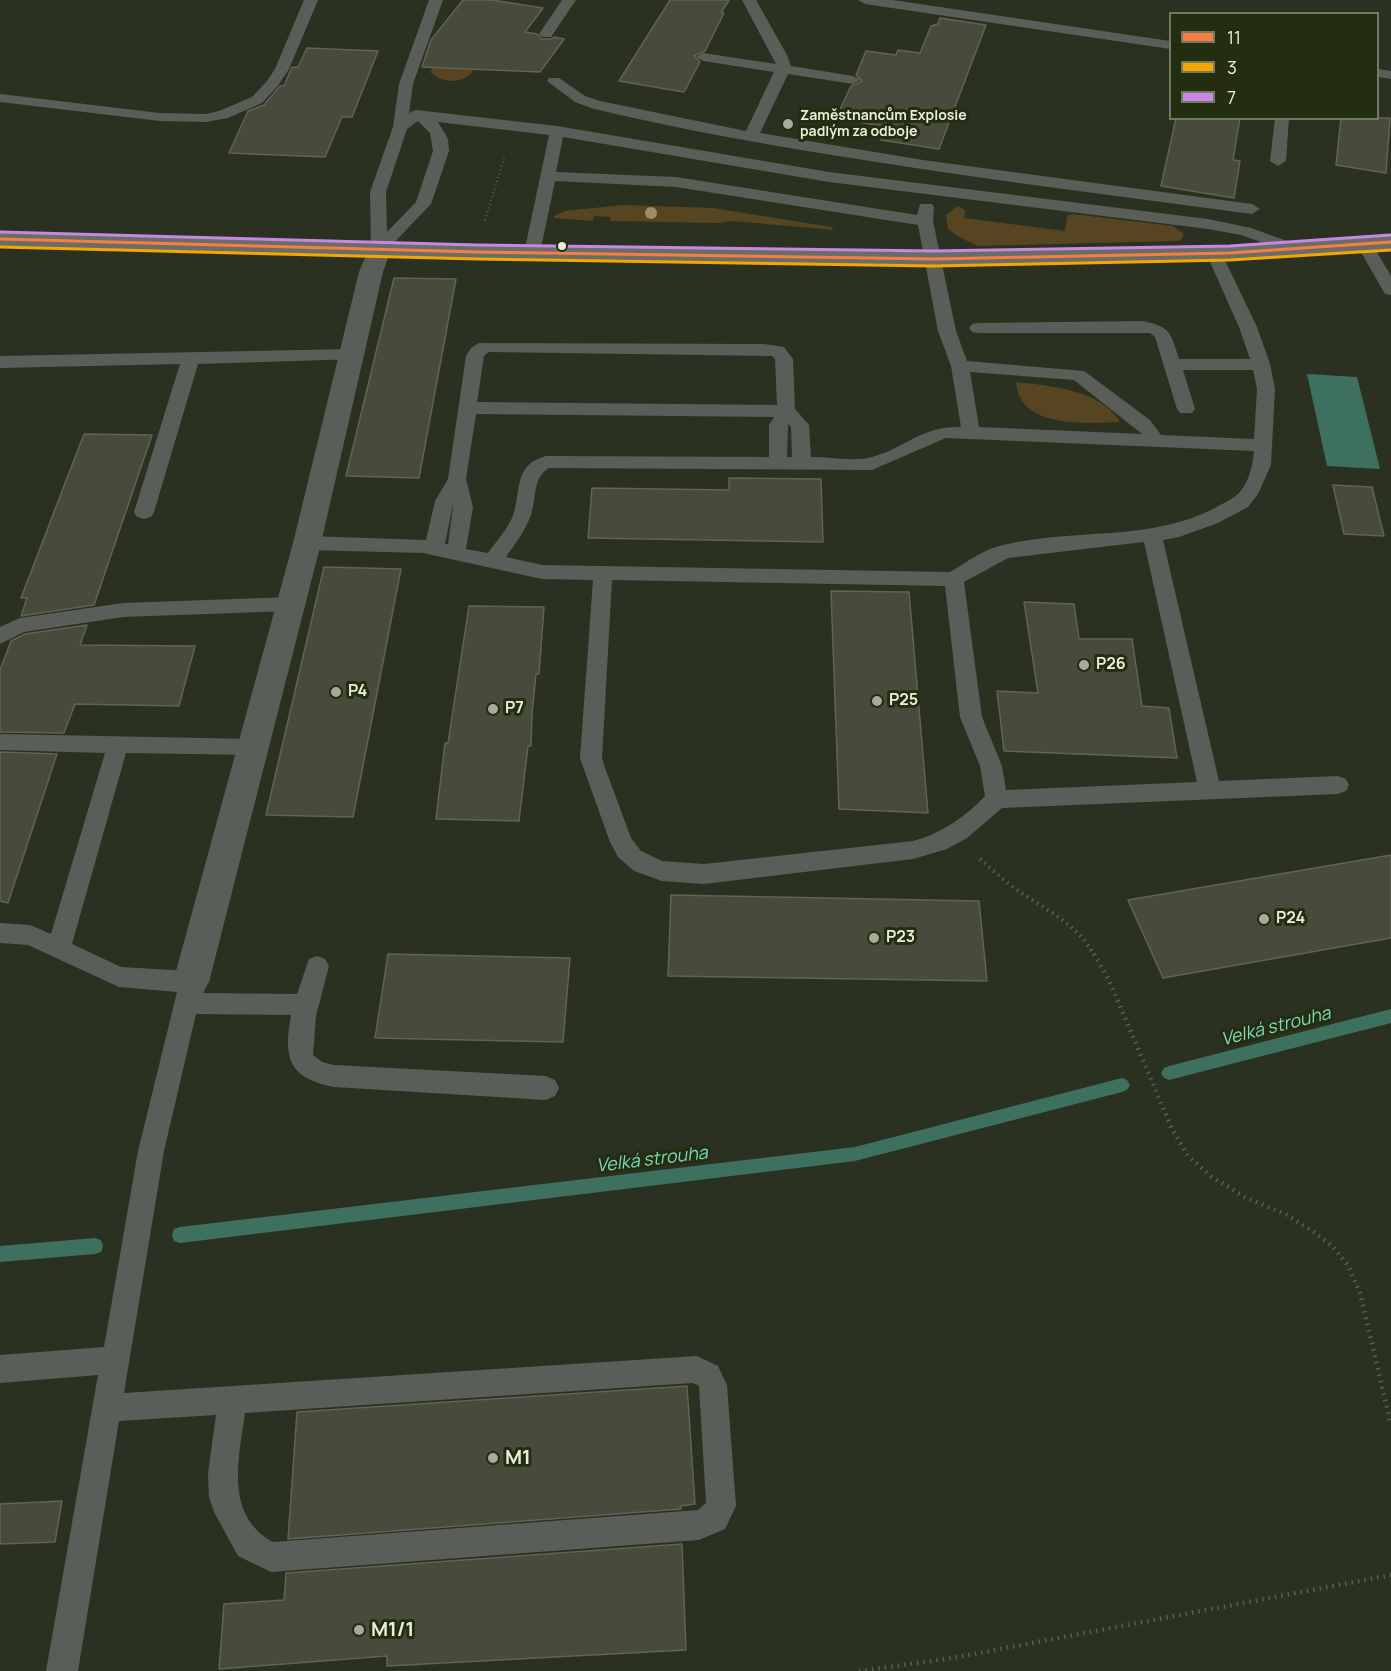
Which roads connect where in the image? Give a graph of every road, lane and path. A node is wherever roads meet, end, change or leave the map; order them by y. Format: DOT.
graph roads {
  1 [pos="311,0"];
  2 [pos="436,0"];
  3 [pos="569,0"];
  4 [pos="749,0"];
  5 [pos="865,0"];
  6 [pos="546,34"];
  7 [pos="1169,45"];
  8 [pos="703,57"];
  9 [pos="783,69"];
  10 [pos="853,80"];
  11 [pos="554,81"];
  12 [pos="0,98"];
  13 [pos="403,109"];
  14 [pos="420,116"];
  15 [pos="1282,120"];
  16 [pos="514,125"];
  17 [pos="400,128"];
  18 [pos="557,131"];
  19 [pos="751,136"];
  20 [pos="1278,161"];
  21 [pos="548,176"];
  22 [pos="930,191"];
  23 [pos="1252,209"];
  24 [pos="925,221"];
  25 [pos="0,239"];
  26 [pos="1391,243"];
  27 [pos="1365,245"];
  28 [pos="379,249"];
  29 [pos="1295,249"];
  30 [pos="477,252"];
  31 [pos="532,253"];
  32 [pos="1214,253"];
  33 [pos="934,259"];
  34 [pos="1391,290"];
  35 [pos="978,328"];
  36 [pos="352,355"];
  37 [pos="1259,357"];
  38 [pos="191,358"];
  39 [pos="1170,358"];
  40 [pos="0,362"];
  41 [pos="960,366"];
  42 [pos="467,408"];
  43 [pos="1186,409"];
  44 [pos="786,411"];
  45 [pos="971,433"];
  46 [pos="1154,441"];
  47 [pos="1263,445"];
  48 [pos="778,464"];
  49 [pos="802,465"];
  50 [pos="457,479"];
  51 [pos="144,512"];
  52 [pos="1152,535"];
  53 [pos="307,543"];
  54 [pos="434,548"];
  55 [pos="456,553"];
  56 [pos="492,562"];
  57 [pos="603,573"];
  58 [pos="954,579"];
  59 [pos="291,604"];
  60 [pos="0,636"];
  61 [pos="0,742"];
  62 [pos="118,744"];
  63 [pos="253,747"];
  64 [pos="1338,785"];
  65 [pos="1210,790"];
  66 [pos="996,799"];
  67 [pos="954,837"];
  68 [pos="0,933"];
  69 [pos="59,947"];
  70 [pos="317,966"];
  71 [pos="189,993"];
  72 [pos="307,1005"];
  73 [pos="546,1088"];
  74 [pos="115,1360"];
  75 [pos="0,1369"];
  76 [pos="232,1399"];
  77 [pos="107,1408"];
  78 [pos="1391,1425"];
  79 [pos="1391,1575"];
  80 [pos="62,1671"];
  81 [pos="859,1671"];
  1 -- 12 [label="lane"];
  2 -- 13 [label="lane"];
  3 -- 6 [label="lane"];
  4 -- 9 [label="lane"];
  5 -- 7 [label="lane"];
  8 -- 9 [label="lane"];
  9 -- 10 [label="lane"];
  9 -- 19 [label="lane"];
  11 -- 19 [label="lane"];
  13 -- 14 [label="lane"];
  13 -- 17 [label="lane"];
  14 -- 16 [label="lane"];
  14 -- 17 [label="lane"];
  14 -- 28 [label="lane"];
  15 -- 20 [label="lane"];
  16 -- 18 [label="lane"];
  16 -- 30 [label="path"];
  17 -- 28 [label="lane"];
  18 -- 21 [label="lane"];
  18 -- 22 [label="lane"];
  19 -- 23 [label="lane"];
  21 -- 24 [label="lane"];
  21 -- 31 [label="lane"];
  22 -- 24 [label="lane"];
  22 -- 29 [label="lane"];
  24 -- 33 [label="lane"];
  25 -- 28 [label="main road"];
  26 -- 27 [label="main road"];
  27 -- 29 [label="main road"];
  27 -- 34 [label="lane"];
  28 -- 30 [label="main road"];
  28 -- 36 [label="street"];
  29 -- 32 [label="main road"];
  30 -- 31 [label="main road"];
  31 -- 33 [label="main road"];
  32 -- 33 [label="main road"];
  32 -- 37 [label="lane"];
  33 -- 41 [label="lane"];
  35 -- 39 [label="lane"];
  36 -- 38 [label="lane"];
  36 -- 53 [label="street"];
  37 -- 39 [label="lane"];
  37 -- 47 [label="lane"];
  38 -- 40 [label="lane"];
  38 -- 51 [label="lane"];
  39 -- 43 [label="lane"];
  41 -- 45 [label="lane"];
  41 -- 46 [label="lane"];
  42 -- 44 [label="lane"];
  42 -- 44 [label="lane"];
  42 -- 50 [label="lane"];
  44 -- 48 [label="lane"];
  44 -- 49 [label="lane"];
  45 -- 46 [label="lane"];
  45 -- 49 [label="lane"];
  46 -- 47 [label="lane"];
  47 -- 52 [label="lane"];
  48 -- 49 [label="lane"];
  48 -- 56 [label="lane"];
  50 -- 54 [label="lane"];
  50 -- 55 [label="lane"];
  52 -- 58 [label="lane"];
  52 -- 65 [label="lane"];
  53 -- 54 [label="lane"];
  53 -- 59 [label="street"];
  54 -- 55 [label="lane"];
  55 -- 56 [label="lane"];
  56 -- 57 [label="lane"];
  57 -- 58 [label="lane"];
  57 -- 67 [label="lane"];
  58 -- 66 [label="lane"];
  59 -- 60 [label="lane"];
  59 -- 63 [label="street"];
  61 -- 62 [label="lane"];
  62 -- 63 [label="lane"];
  62 -- 69 [label="lane"];
  63 -- 71 [label="street"];
  64 -- 65 [label="lane"];
  65 -- 66 [label="lane"];
  66 -- 67 [label="lane"];
  67 -- 78 [label="path"];
  68 -- 69 [label="lane"];
  69 -- 71 [label="lane"];
  70 -- 72 [label="lane"];
  71 -- 72 [label="lane"];
  71 -- 74 [label="lane"];
  72 -- 73 [label="lane"];
  74 -- 75 [label="lane"];
  74 -- 77 [label="lane"];
  76 -- 76 [label="lane"];
  76 -- 77 [label="lane"];
  77 -- 80 [label="lane"];
  79 -- 81 [label="path"];
}
